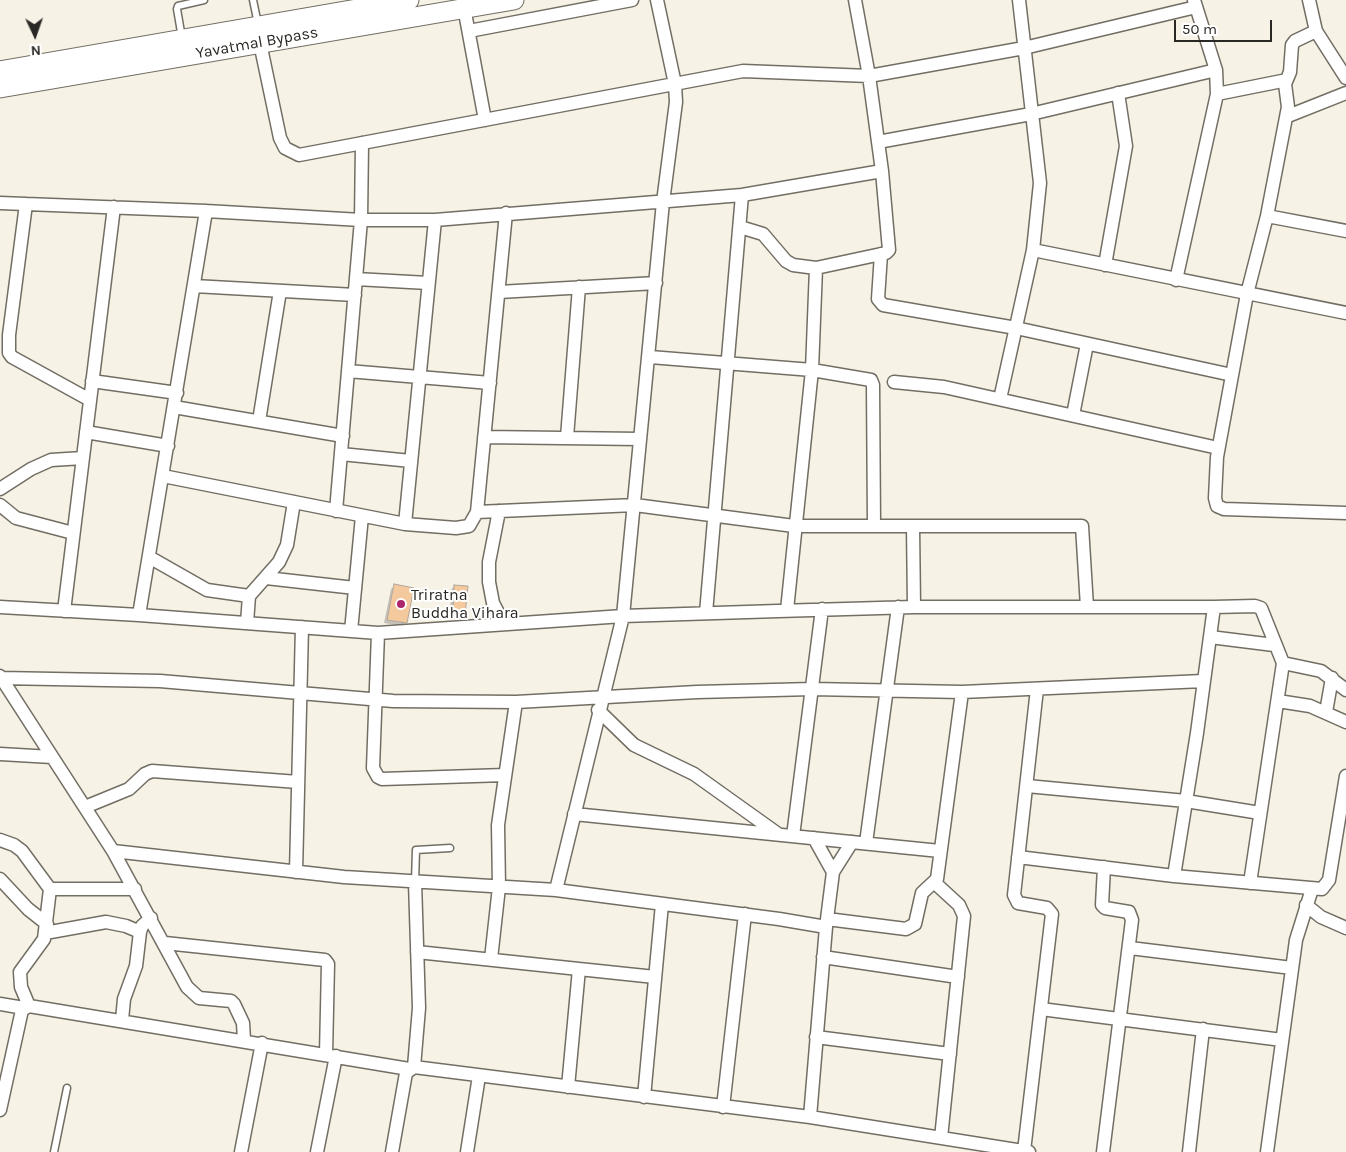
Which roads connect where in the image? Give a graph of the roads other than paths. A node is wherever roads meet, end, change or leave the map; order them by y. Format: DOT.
graph roads {
  1 [pos="204,0"];
  2 [pos="253,0"];
  3 [pos="409,0"];
  4 [pos="514,0"];
  5 [pos="632,0"];
  6 [pos="657,0"];
  7 [pos="855,0"];
  8 [pos="1019,0"];
  9 [pos="1309,0"];
  10 [pos="383,2"];
  11 [pos="1195,3"];
  12 [pos="464,4"];
  13 [pos="469,31"];
  14 [pos="1316,31"];
  15 [pos="259,34"];
  16 [pos="182,39"];
  17 [pos="1024,48"];
  18 [pos="1216,70"];
  19 [pos="0,71"];
  20 [pos="869,76"];
  21 [pos="1346,78"];
  22 [pos="675,84"];
  23 [pos="1285,84"];
  24 [pos="0,88"];
  25 [pos="1118,93"];
  26 [pos="1346,93"];
  27 [pos="1217,94"];
  28 [pos="1031,114"];
  29 [pos="1288,116"];
  30 [pos="485,120"];
  31 [pos="878,142"];
  32 [pos="362,143"];
  33 [pos="882,171"];
  34 [pos="742,195"];
  35 [pos="664,202"];
  36 [pos="0,204"];
  37 [pos="26,204"];
  38 [pos="114,208"];
  39 [pos="206,211"];
  40 [pos="506,213"];
  41 [pos="1267,216"];
  42 [pos="362,220"];
  43 [pos="434,220"];
  44 [pos="740,227"];
  45 [pos="1346,231"];
  46 [pos="1034,250"];
  47 [pos="881,254"];
  48 [pos="1105,265"];
  49 [pos="816,268"];
  50 [pos="356,278"];
  51 [pos="1176,280"];
  52 [pos="656,282"];
  53 [pos="428,283"];
  54 [pos="194,286"];
  55 [pos="579,287"];
  56 [pos="280,291"];
  57 [pos="499,292"];
  58 [pos="1247,294"];
  59 [pos="355,295"];
  60 [pos="1346,314"];
  61 [pos="1016,328"];
  62 [pos="4,334"];
  63 [pos="1087,344"];
  64 [pos="650,357"];
  65 [pos="727,365"];
  66 [pos="348,370"];
  67 [pos="812,370"];
  68 [pos="1232,375"];
  69 [pos="419,378"];
  70 [pos="92,381"];
  71 [pos="894,382"];
  72 [pos="490,383"];
  73 [pos="176,392"];
  74 [pos="1000,399"];
  75 [pos="90,400"];
  76 [pos="174,407"];
  77 [pos="1072,415"];
  78 [pos="259,421"];
  79 [pos="86,432"];
  80 [pos="342,436"];
  81 [pos="484,437"];
  82 [pos="567,437"];
  83 [pos="640,439"];
  84 [pos="168,446"];
  85 [pos="1218,448"];
  86 [pos="341,454"];
  87 [pos="83,458"];
  88 [pos="411,461"];
  89 [pos="163,476"];
  90 [pos="0,489"];
  91 [pos="294,502"];
  92 [pos="635,505"];
  93 [pos="336,511"];
  94 [pos="499,511"];
  95 [pos="2,512"];
  96 [pos="477,512"];
  97 [pos="1346,513"];
  98 [pos="362,516"];
  99 [pos="713,516"];
  100 [pos="405,524"];
  101 [pos="794,526"];
  102 [pos="874,526"];
  103 [pos="913,526"];
  104 [pos="74,533"];
  105 [pos="149,557"];
  106 [pos="266,578"];
  107 [pos="356,588"];
  108 [pos="249,596"];
  109 [pos="0,607"];
  110 [pos="898,607"];
  111 [pos="914,607"];
  112 [pos="1087,607"];
  113 [pos="1214,607"];
  114 [pos="787,610"];
  115 [pos="822,610"];
  116 [pos="64,611"];
  117 [pos="706,613"];
  118 [pos="139,615"];
  119 [pos="622,616"];
  120 [pos="247,623"];
  121 [pos="504,624"];
  122 [pos="302,627"];
  123 [pos="351,631"];
  124 [pos="378,633"];
  125 [pos="1210,637"];
  126 [pos="1274,645"];
  127 [pos="1283,663"];
  128 [pos="0,677"];
  129 [pos="1332,678"];
  130 [pos="1204,681"];
  131 [pos="812,689"];
  132 [pos="1037,689"];
  133 [pos="1346,690"];
  134 [pos="888,691"];
  135 [pos="962,692"];
  136 [pos="300,693"];
  137 [pos="377,700"];
  138 [pos="1278,700"];
  139 [pos="516,702"];
  140 [pos="600,704"];
  141 [pos="1326,712"];
  142 [pos="1346,722"];
  143 [pos="0,754"];
  144 [pos="52,757"];
  145 [pos="505,775"];
  146 [pos="1346,776"];
  147 [pos="298,782"];
  148 [pos="1027,786"];
  149 [pos="1186,801"];
  150 [pos="85,807"];
  151 [pos="1260,813"];
  152 [pos="574,814"];
  153 [pos="778,834"];
  154 [pos="793,836"];
  155 [pos="814,838"];
  156 [pos="0,840"];
  157 [pos="852,842"];
  158 [pos="866,843"];
  159 [pos="450,848"];
  160 [pos="113,851"];
  161 [pos="940,851"];
  162 [pos="1018,857"];
  163 [pos="1104,867"];
  164 [pos="296,872"];
  165 [pos="833,872"];
  166 [pos="1174,876"];
  167 [pos="0,879"];
  168 [pos="414,882"];
  169 [pos="935,883"];
  170 [pos="1250,883"];
  171 [pos="499,887"];
  172 [pos="50,888"];
  173 [pos="135,889"];
  174 [pos="1312,889"];
  175 [pos="556,890"];
  176 [pos="662,904"];
  177 [pos="1306,905"];
  178 [pos="745,914"];
  179 [pos="151,918"];
  180 [pos="826,923"];
  181 [pos="46,928"];
  182 [pos="1346,928"];
  183 [pos="140,932"];
  184 [pos="165,943"];
  185 [pos="1130,948"];
  186 [pos="417,952"];
  187 [pos="823,957"];
  188 [pos="491,959"];
  189 [pos="1292,968"];
  190 [pos="579,969"];
  191 [pos="656,976"];
  192 [pos="958,977"];
  193 [pos="0,1004"];
  194 [pos="27,1007"];
  195 [pos="1041,1009"];
  196 [pos="1120,1018"];
  197 [pos="122,1020"];
  198 [pos="1203,1029"];
  199 [pos="816,1037"];
  200 [pos="244,1040"];
  201 [pos="1282,1040"];
  202 [pos="262,1043"];
  203 [pos="950,1054"];
  204 [pos="331,1055"];
  205 [pos="411,1068"];
  206 [pos="479,1076"];
  207 [pos="568,1087"];
  208 [pos="67,1088"];
  209 [pos="644,1097"];
  210 [pos="723,1107"];
  211 [pos="0,1110"];
  212 [pos="810,1117"];
  213 [pos="940,1138"];
  214 [pos="54,1152"];
  215 [pos="240,1152"];
  216 [pos="317,1152"];
  217 [pos="392,1152"];
  218 [pos="466,1152"];
  219 [pos="1027,1152"];
  220 [pos="1103,1152"];
  221 [pos="1189,1152"];
  222 [pos="1266,1152"];
  1 -- 16 [label="lane"];
  2 -- 15 [label="lane"];
  3 -- 10 [label="main road, Yavatmal Bypass"];
  4 -- 12 [label="main road, Yavatmal Bypass"];
  5 -- 13 [label="street"];
  6 -- 22 [label="street"];
  7 -- 20 [label="street"];
  8 -- 17 [label="street"];
  9 -- 14 [label="street"];
  10 -- 15 [label="main road, Yavatmal Bypass"];
  11 -- 17 [label="street"];
  11 -- 18 [label="street"];
  12 -- 13 [label="street"];
  12 -- 15 [label="main road, Yavatmal Bypass"];
  13 -- 30 [label="street"];
  14 -- 21 [label="street"];
  14 -- 23 [label="street"];
  15 -- 16 [label="main road, Yavatmal Bypass"];
  15 -- 24 [label="main road, Yavatmal Bypass"];
  15 -- 32 [label="street"];
  16 -- 19 [label="main road, Yavatmal Bypass"];
  17 -- 20 [label="street"];
  17 -- 28 [label="street"];
  18 -- 25 [label="street"];
  18 -- 27 [label="street"];
  20 -- 22 [label="street"];
  20 -- 31 [label="street"];
  22 -- 30 [label="street"];
  22 -- 35 [label="street"];
  23 -- 27 [label="street"];
  23 -- 29 [label="street"];
  25 -- 28 [label="street"];
  25 -- 48 [label="street"];
  26 -- 29 [label="street"];
  27 -- 51 [label="street"];
  28 -- 31 [label="street"];
  28 -- 46 [label="street"];
  29 -- 41 [label="street"];
  30 -- 32 [label="street"];
  31 -- 33 [label="street"];
  32 -- 42 [label="street"];
  33 -- 34 [label="street"];
  33 -- 47 [label="street"];
  34 -- 35 [label="street"];
  34 -- 44 [label="street"];
  35 -- 40 [label="street"];
  35 -- 52 [label="street"];
  36 -- 37 [label="street"];
  37 -- 38 [label="street"];
  37 -- 62 [label="street"];
  38 -- 39 [label="street"];
  38 -- 70 [label="street"];
  39 -- 42 [label="street"];
  39 -- 54 [label="street"];
  40 -- 43 [label="street"];
  40 -- 57 [label="street"];
  41 -- 45 [label="street"];
  41 -- 58 [label="street"];
  42 -- 43 [label="street"];
  42 -- 50 [label="street"];
  43 -- 53 [label="street"];
  44 -- 49 [label="street"];
  44 -- 65 [label="street"];
  46 -- 48 [label="street"];
  46 -- 61 [label="street"];
  47 -- 49 [label="street"];
  47 -- 61 [label="street"];
  48 -- 51 [label="street"];
  49 -- 67 [label="street"];
  50 -- 53 [label="street"];
  50 -- 59 [label="street"];
  51 -- 58 [label="street"];
  52 -- 55 [label="street"];
  52 -- 64 [label="street"];
  53 -- 69 [label="street"];
  54 -- 56 [label="street"];
  54 -- 73 [label="street"];
  55 -- 57 [label="street"];
  55 -- 82 [label="street"];
  56 -- 59 [label="street"];
  56 -- 78 [label="street"];
  57 -- 72 [label="street"];
  58 -- 60 [label="street"];
  58 -- 68 [label="street"];
  59 -- 66 [label="street"];
  61 -- 63 [label="street"];
  61 -- 74 [label="street"];
  62 -- 75 [label="street"];
  63 -- 68 [label="street"];
  63 -- 77 [label="street"];
  64 -- 65 [label="street"];
  64 -- 83 [label="street"];
  65 -- 67 [label="street"];
  65 -- 99 [label="street"];
  66 -- 69 [label="street"];
  66 -- 80 [label="street"];
  67 -- 101 [label="street"];
  67 -- 102 [label="street"];
  68 -- 85 [label="street"];
  69 -- 72 [label="street"];
  69 -- 88 [label="street"];
  70 -- 73 [label="street"];
  70 -- 75 [label="street"];
  71 -- 74 [label="street"];
  72 -- 81 [label="street"];
  73 -- 76 [label="street"];
  74 -- 77 [label="street"];
  75 -- 79 [label="street"];
  76 -- 78 [label="street"];
  76 -- 84 [label="street"];
  77 -- 85 [label="street"];
  78 -- 80 [label="street"];
  79 -- 84 [label="street"];
  79 -- 87 [label="street"];
  80 -- 86 [label="street"];
  81 -- 82 [label="street"];
  81 -- 96 [label="street"];
  82 -- 83 [label="street"];
  83 -- 92 [label="street"];
  84 -- 89 [label="street"];
  85 -- 97 [label="street"];
  86 -- 88 [label="street"];
  86 -- 93 [label="street"];
  87 -- 90 [label="street"];
  87 -- 104 [label="street"];
  88 -- 100 [label="street"];
  89 -- 91 [label="street"];
  89 -- 105 [label="street"];
  91 -- 93 [label="street"];
  91 -- 106 [label="street"];
  92 -- 94 [label="street"];
  92 -- 99 [label="street"];
  92 -- 119 [label="street"];
  93 -- 98 [label="street"];
  94 -- 96 [label="street"];
  94 -- 121 [label="street"];
  95 -- 104 [label="street"];
  96 -- 100 [label="street"];
  98 -- 100 [label="street"];
  98 -- 107 [label="street"];
  99 -- 101 [label="street"];
  99 -- 117 [label="street"];
  101 -- 102 [label="street"];
  101 -- 114 [label="street"];
  102 -- 103 [label="street"];
  103 -- 111 [label="street"];
  103 -- 112 [label="street"];
  104 -- 116 [label="street"];
  105 -- 108 [label="street"];
  105 -- 118 [label="street"];
  106 -- 107 [label="street"];
  106 -- 108 [label="street"];
  107 -- 123 [label="street"];
  108 -- 120 [label="street"];
  109 -- 116 [label="street"];
  110 -- 111 [label="street"];
  110 -- 115 [label="street"];
  110 -- 134 [label="street"];
  111 -- 112 [label="street"];
  112 -- 113 [label="street"];
  113 -- 125 [label="street"];
  113 -- 126 [label="street"];
  114 -- 115 [label="street"];
  114 -- 117 [label="street"];
  115 -- 131 [label="street"];
  116 -- 118 [label="street"];
  117 -- 119 [label="street"];
  118 -- 120 [label="street"];
  119 -- 121 [label="street"];
  119 -- 140 [label="street"];
  120 -- 122 [label="street"];
  121 -- 124 [label="street"];
  122 -- 123 [label="street"];
  122 -- 136 [label="street"];
  123 -- 124 [label="street"];
  124 -- 137 [label="street"];
  125 -- 126 [label="street"];
  125 -- 130 [label="street"];
  126 -- 127 [label="street"];
  127 -- 129 [label="street"];
  127 -- 138 [label="street"];
  128 -- 136 [label="street"];
  128 -- 144 [label="street"];
  129 -- 133 [label="street"];
  129 -- 141 [label="street"];
  130 -- 132 [label="street"];
  130 -- 149 [label="street"];
  131 -- 134 [label="street"];
  131 -- 140 [label="street"];
  131 -- 154 [label="street"];
  132 -- 135 [label="street"];
  132 -- 148 [label="street"];
  134 -- 135 [label="street"];
  134 -- 158 [label="street"];
  135 -- 161 [label="street"];
  136 -- 137 [label="street"];
  136 -- 147 [label="street"];
  137 -- 139 [label="street"];
  137 -- 145 [label="street"];
  138 -- 141 [label="street"];
  138 -- 151 [label="street"];
  139 -- 140 [label="street"];
  139 -- 145 [label="street"];
  140 -- 152 [label="street"];
  140 -- 153 [label="street"];
  141 -- 142 [label="street"];
  143 -- 144 [label="street"];
  144 -- 150 [label="street"];
  145 -- 171 [label="street"];
  146 -- 174 [label="street"];
  147 -- 150 [label="street"];
  147 -- 164 [label="street"];
  148 -- 149 [label="street"];
  148 -- 162 [label="street"];
  149 -- 151 [label="street"];
  149 -- 166 [label="street"];
  150 -- 160 [label="street"];
  151 -- 170 [label="street"];
  152 -- 153 [label="street"];
  152 -- 175 [label="street"];
  153 -- 154 [label="street"];
  154 -- 155 [label="street"];
  155 -- 157 [label="street"];
  155 -- 165 [label="street"];
  156 -- 172 [label="street"];
  157 -- 158 [label="street"];
  157 -- 165 [label="street"];
  158 -- 161 [label="street"];
  159 -- 168 [label="lane"];
  160 -- 164 [label="street"];
  160 -- 173 [label="street"];
  161 -- 169 [label="street"];
  162 -- 163 [label="street"];
  162 -- 195 [label="street"];
  163 -- 166 [label="street"];
  163 -- 185 [label="street"];
  164 -- 168 [label="street"];
  165 -- 180 [label="street"];
  166 -- 170 [label="street"];
  167 -- 181 [label="street"];
  168 -- 171 [label="street"];
  168 -- 186 [label="street"];
  169 -- 180 [label="street"];
  169 -- 192 [label="street"];
  170 -- 174 [label="street"];
  171 -- 175 [label="street"];
  171 -- 188 [label="street"];
  172 -- 173 [label="street"];
  172 -- 181 [label="street"];
  173 -- 179 [label="street"];
  174 -- 177 [label="street"];
  175 -- 176 [label="street"];
  176 -- 178 [label="street"];
  176 -- 191 [label="street"];
  177 -- 182 [label="street"];
  177 -- 189 [label="street"];
  178 -- 180 [label="street"];
  178 -- 210 [label="street"];
  179 -- 183 [label="street"];
  179 -- 184 [label="street"];
  180 -- 187 [label="street"];
  181 -- 183 [label="street"];
  181 -- 194 [label="street"];
  183 -- 197 [label="street"];
  184 -- 200 [label="street"];
  184 -- 204 [label="street"];
  185 -- 189 [label="street"];
  185 -- 196 [label="street"];
  186 -- 188 [label="street"];
  186 -- 205 [label="street"];
  187 -- 192 [label="street"];
  187 -- 199 [label="street"];
  188 -- 190 [label="street"];
  189 -- 201 [label="street"];
  190 -- 191 [label="street"];
  190 -- 207 [label="street"];
  191 -- 209 [label="street"];
  192 -- 203 [label="street"];
  193 -- 194 [label="street"];
  194 -- 197 [label="street"];
  194 -- 211 [label="street"];
  195 -- 196 [label="street"];
  195 -- 219 [label="street"];
  196 -- 198 [label="street"];
  196 -- 220 [label="street"];
  197 -- 200 [label="street"];
  198 -- 201 [label="street"];
  198 -- 221 [label="street"];
  199 -- 203 [label="street"];
  199 -- 212 [label="street"];
  200 -- 202 [label="street"];
  201 -- 222 [label="street"];
  202 -- 204 [label="street"];
  202 -- 215 [label="street"];
  203 -- 213 [label="street"];
  204 -- 205 [label="street"];
  204 -- 216 [label="street"];
  205 -- 206 [label="street"];
  205 -- 217 [label="street"];
  206 -- 207 [label="street"];
  206 -- 218 [label="street"];
  207 -- 209 [label="street"];
  208 -- 214 [label="lane"];
  209 -- 210 [label="street"];
  210 -- 212 [label="street"];
  212 -- 213 [label="street"];
  213 -- 219 [label="street"];
}
